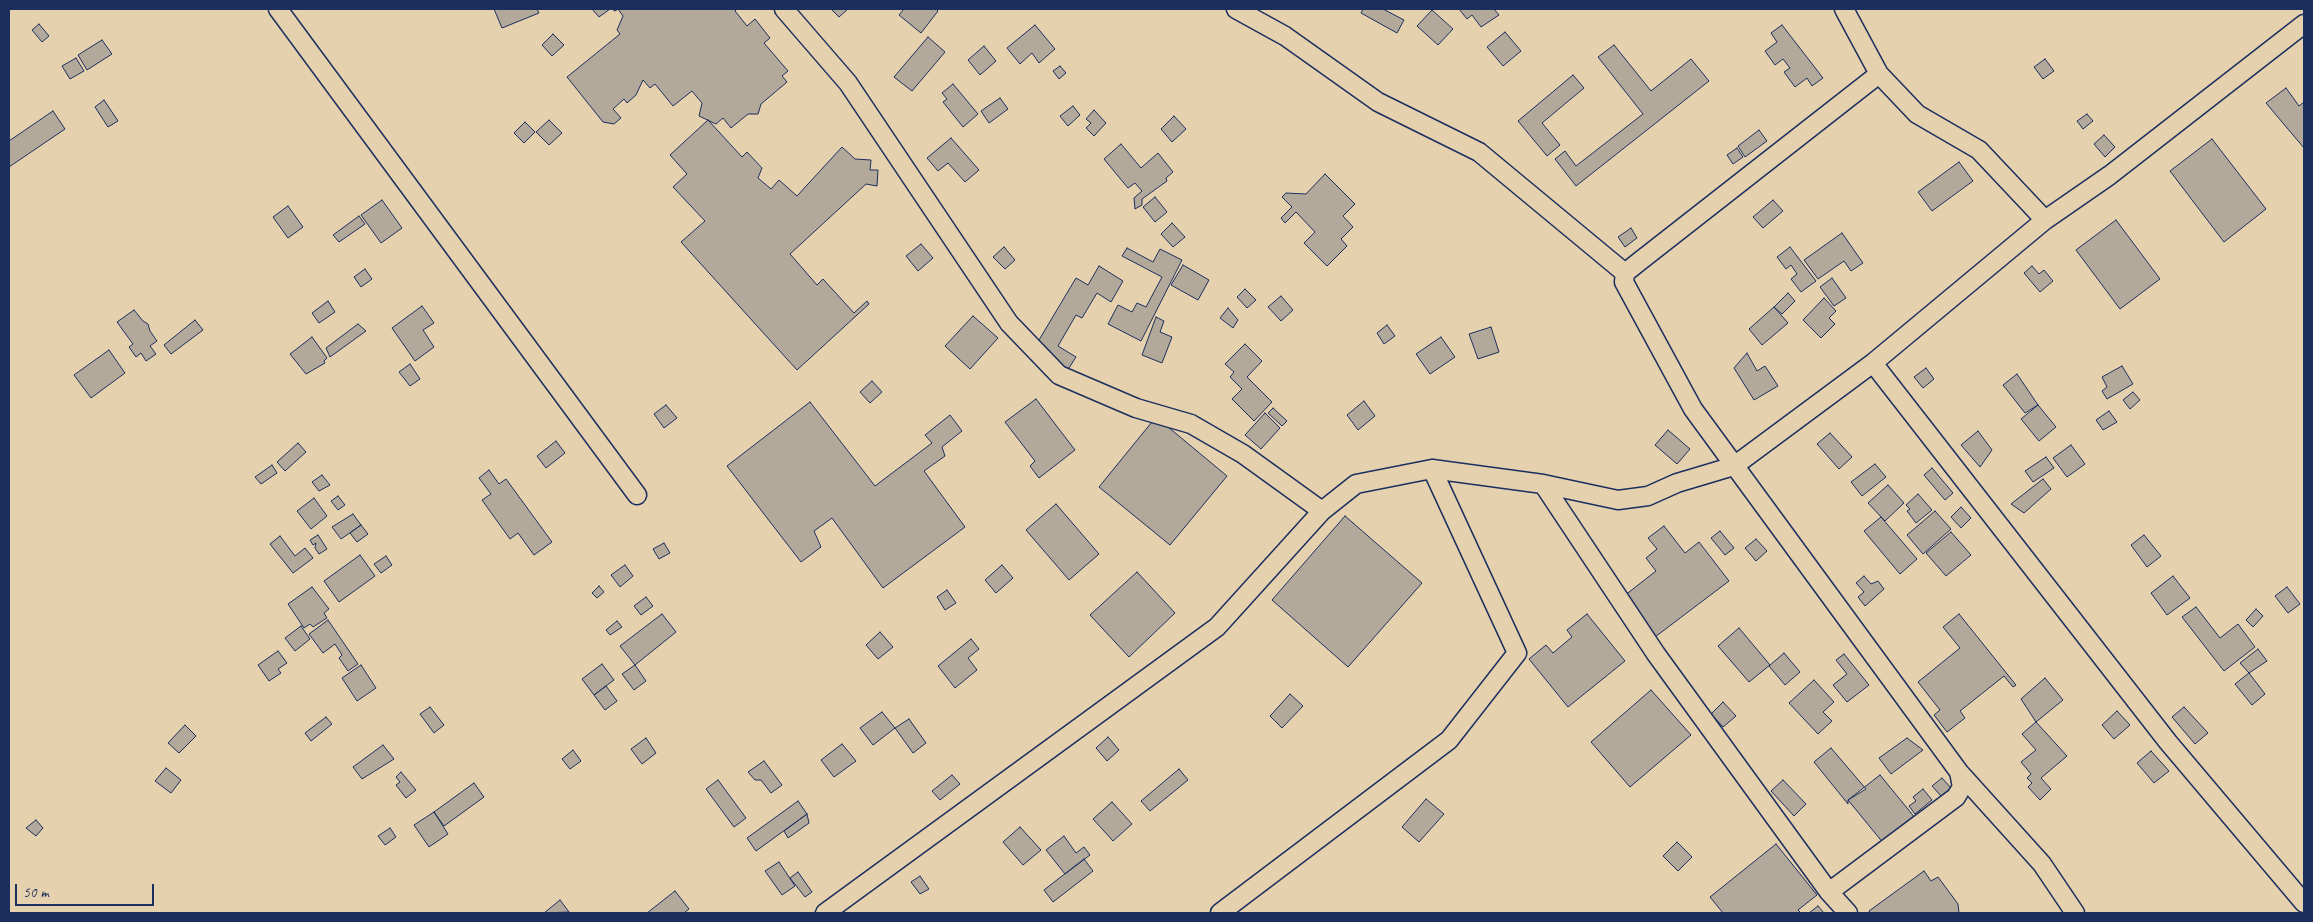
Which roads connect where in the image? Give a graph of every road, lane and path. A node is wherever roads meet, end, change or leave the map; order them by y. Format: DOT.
graph roads {
  1 [pos="278,9"];
  2 [pos="784,9"];
  3 [pos="1236,9"];
  4 [pos="1844,9"];
  5 [pos="2304,24"];
  6 [pos="1878,74"];
  7 [pos="2045,220"];
  8 [pos="1625,273"];
  9 [pos="1873,363"];
  10 [pos="1734,466"];
  11 [pos="1432,469"];
  12 [pos="1543,484"];
  13 [pos="637,495"];
  14 [pos="1322,511"];
  15 [pos="1960,772"];
  16 [pos="1829,892"];
  17 [pos="2304,903"];
  18 [pos="825,913"];
  19 [pos="1220,913"];
  20 [pos="1848,913"];
  21 [pos="2075,913"];
  1 -- 13 [label="street"];
  2 -- 14 [label="street"];
  3 -- 8 [label="street"];
  4 -- 6 [label="street"];
  5 -- 7 [label="street"];
  6 -- 7 [label="street"];
  6 -- 8 [label="street"];
  7 -- 9 [label="street"];
  8 -- 10 [label="street"];
  9 -- 10 [label="street"];
  9 -- 17 [label="street"];
  10 -- 12 [label="street"];
  10 -- 15 [label="street"];
  11 -- 12 [label="street"];
  11 -- 14 [label="street"];
  11 -- 19 [label="street"];
  12 -- 16 [label="street"];
  14 -- 18 [label="street"];
  15 -- 16 [label="street"];
  15 -- 21 [label="street"];
  16 -- 20 [label="street"];
}
